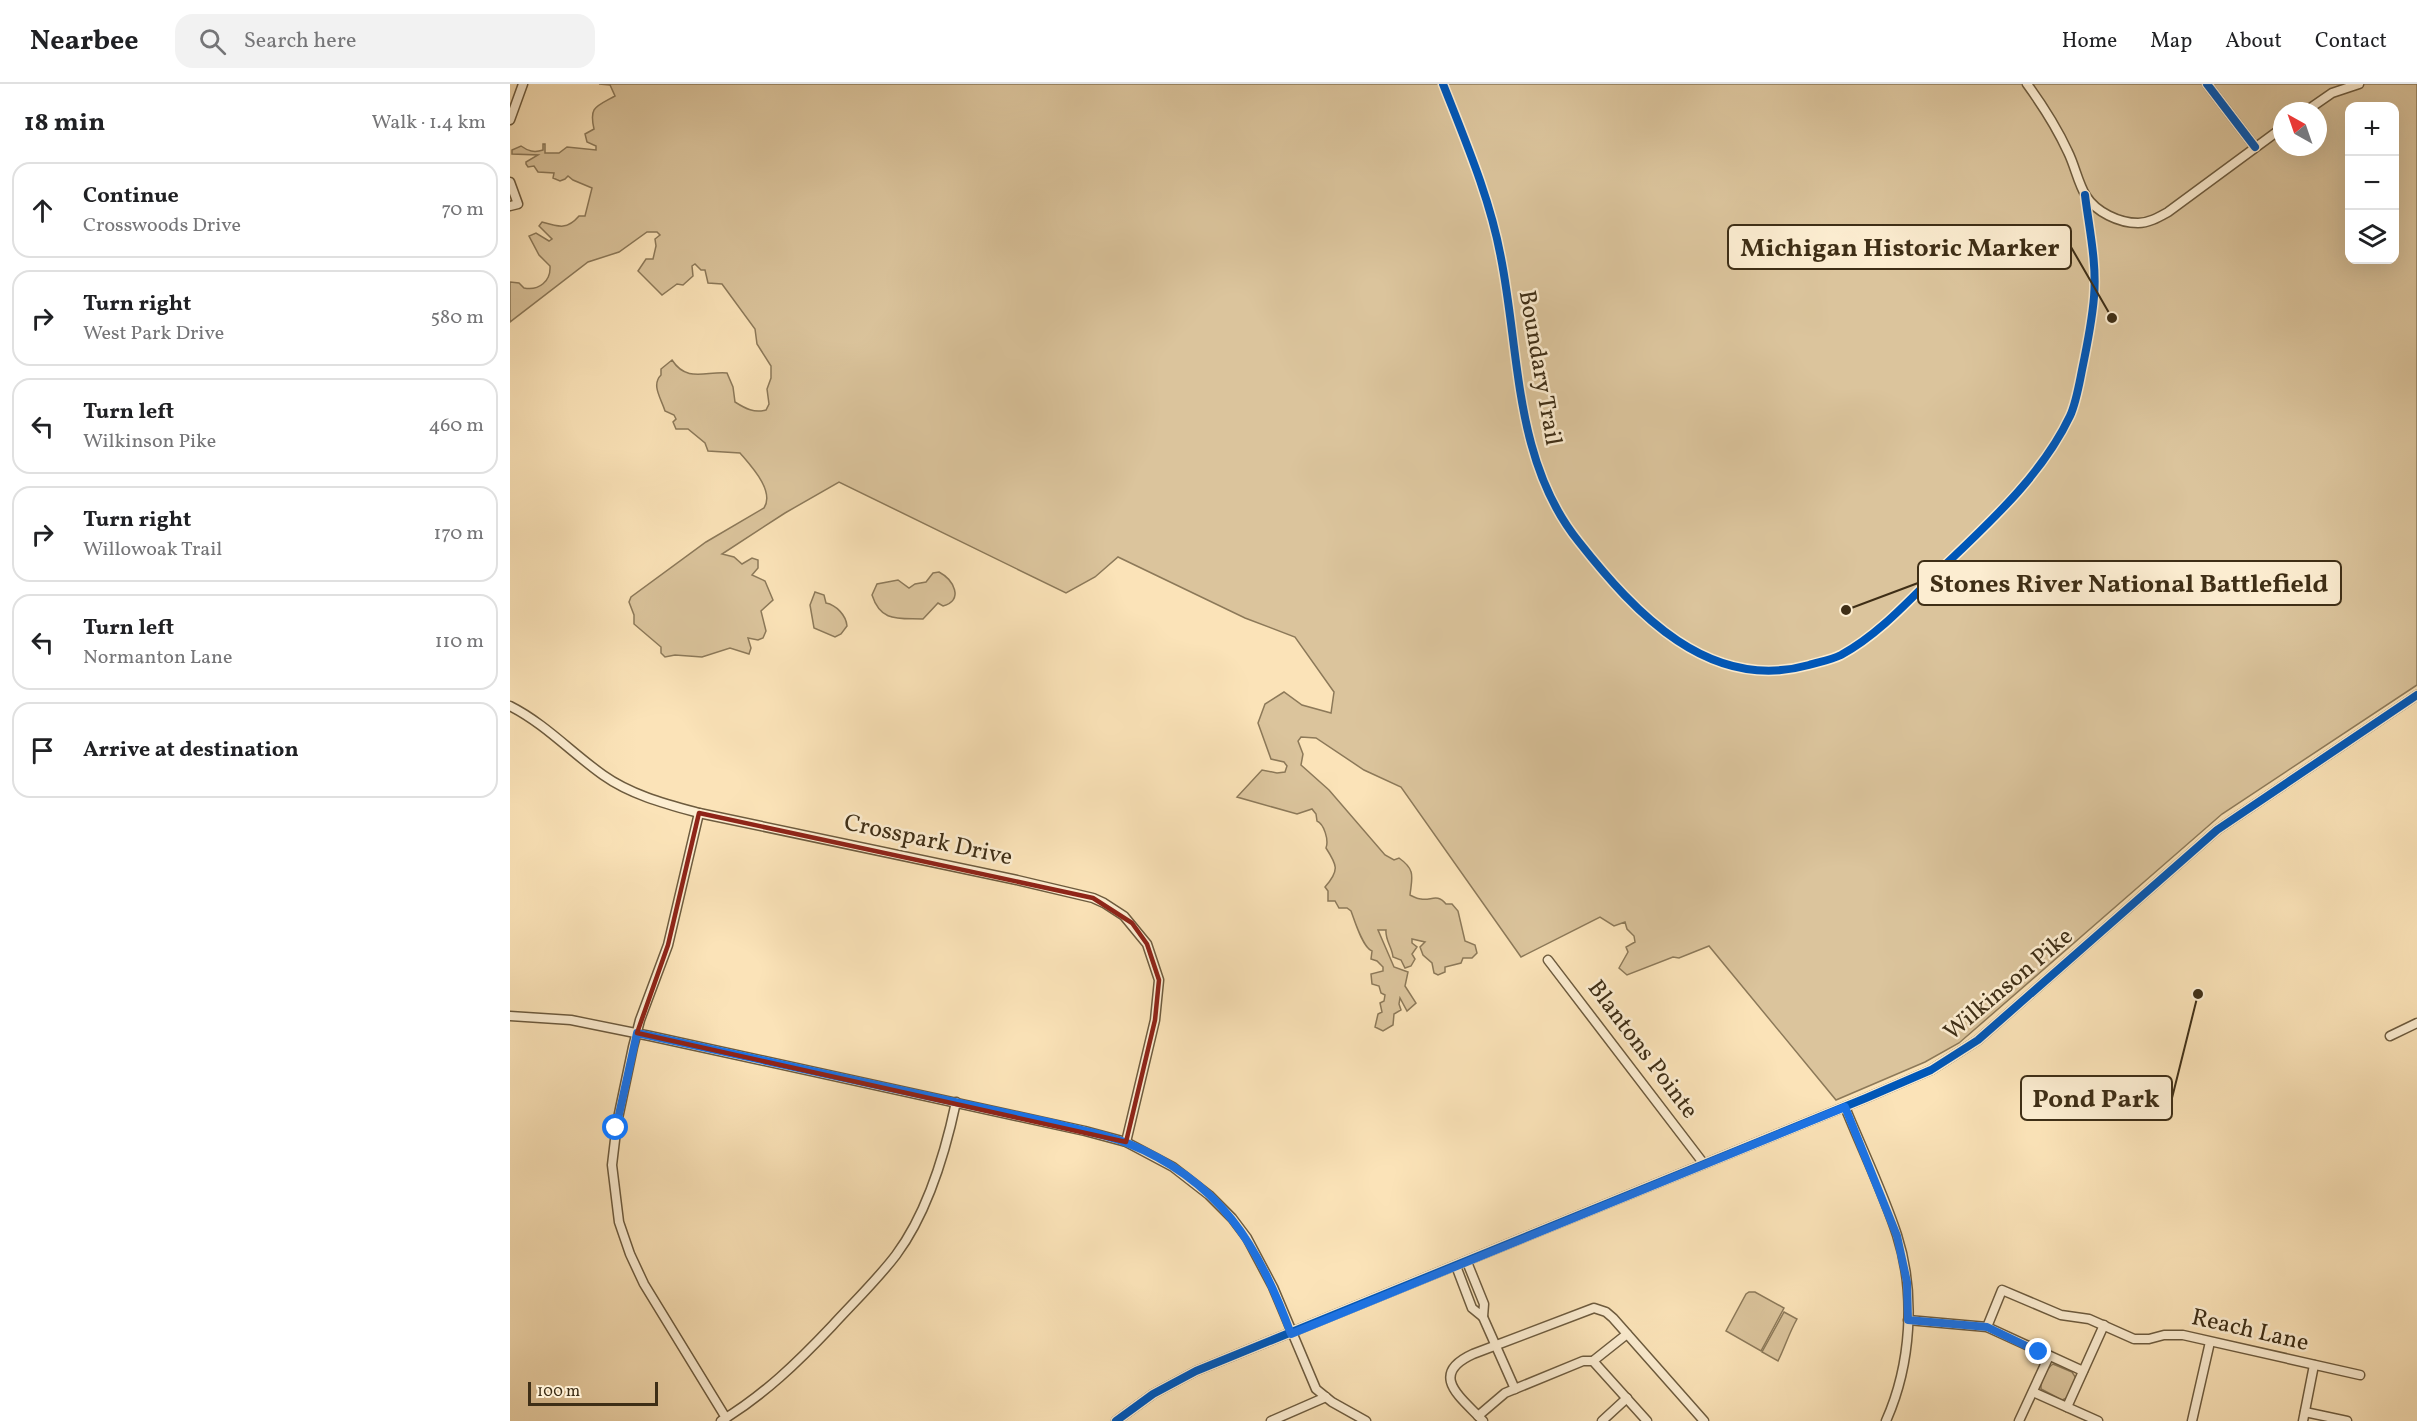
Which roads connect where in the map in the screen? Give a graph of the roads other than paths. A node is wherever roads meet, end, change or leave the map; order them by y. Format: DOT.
graph roads {
  1 [pos="523,84"];
  2 [pos="2027,84"];
  3 [pos="2207,84"];
  4 [pos="2359,84"];
  5 [pos="2318,102"];
  6 [pos="510,120"];
  7 [pos="2273,134"];
  8 [pos="2254,147"];
  9 [pos="510,182"];
  10 [pos="514,206"];
  11 [pos="2417,695"];
  12 [pos="510,706"];
  13 [pos="699,813"];
  14 [pos="1548,960"];
  15 [pos="510,1016"];
  16 [pos="2417,1023"];
  17 [pos="637,1033"];
  18 [pos="2390,1036"];
  19 [pos="956,1102"];
  20 [pos="1845,1107"];
  21 [pos="1125,1142"];
  22 [pos="1704,1164"];
  23 [pos="1467,1262"];
  24 [pos="1456,1266"];
  25 [pos="1483,1317"];
  26 [pos="1908,1320"];
  27 [pos="2104,1325"];
  28 [pos="1987,1327"];
  29 [pos="1291,1334"];
  30 [pos="1627,1334"];
  31 [pos="2210,1342"];
  32 [pos="1496,1346"];
  33 [pos="2049,1356"];
  34 [pos="1593,1361"];
  35 [pos="2314,1365"];
  36 [pos="2083,1371"];
  37 [pos="2360,1375"];
  38 [pos="1515,1389"];
  39 [pos="2033,1392"];
  40 [pos="1326,1397"];
  41 [pos="1627,1398"];
  42 [pos="2067,1407"];
  43 [pos="2305,1412"];
  44 [pos="1480,1418"];
  45 [pos="724,1419"];
  46 [pos="1116,1421"];
  47 [pos="1271,1421"];
  48 [pos="1366,1421"];
  49 [pos="1602,1421"];
  50 [pos="1647,1421"];
  51 [pos="1704,1421"];
  52 [pos="1886,1421"];
  53 [pos="2019,1421"];
  54 [pos="2098,1421"];
  55 [pos="2193,1421"];
  56 [pos="2303,1421"];
  57 [pos="2347,1421"];
  1 -- 6 [label="street"];
  2 -- 8 [label="street"];
  3 -- 8 [label="street"];
  4 -- 5 [label="street"];
  7 -- 8 [label="street"];
  9 -- 10 [label="street"];
  11 -- 20 [label="street, Wilkinson Pike"];
  12 -- 13 [label="street, Crosspark Drive"];
  13 -- 17 [label="street"];
  13 -- 21 [label="street, Crosspark Drive"];
  14 -- 22 [label="street, Blantons Pointe"];
  15 -- 17 [label="street"];
  16 -- 18 [label="street"];
  17 -- 19 [label="street"];
  17 -- 45 [label="street"];
  19 -- 21 [label="street"];
  19 -- 45 [label="street"];
  20 -- 22 [label="street, Wilkinson Pike"];
  20 -- 26 [label="street"];
  21 -- 29 [label="street"];
  22 -- 23 [label="street, Wilkinson Pike"];
  23 -- 24 [label="street, Wilkinson Pike"];
  23 -- 25 [label="street"];
  24 -- 25 [label="street"];
  24 -- 29 [label="street, Wilkinson Pike"];
  25 -- 32 [label="street"];
  26 -- 28 [label="street"];
  26 -- 52 [label="street"];
  27 -- 28 [label="street, Reach Lane"];
  27 -- 31 [label="street, Reach Lane"];
  27 -- 36 [label="street"];
  28 -- 33 [label="street"];
  29 -- 40 [label="street"];
  29 -- 46 [label="street, Wilkinson Pike"];
  30 -- 32 [label="street"];
  30 -- 34 [label="street"];
  30 -- 51 [label="street"];
  31 -- 35 [label="street, Reach Lane"];
  31 -- 55 [label="street"];
  32 -- 38 [label="street"];
  32 -- 44 [label="street"];
  33 -- 36 [label="street"];
  33 -- 39 [label="street"];
  34 -- 38 [label="street"];
  34 -- 41 [label="street"];
  35 -- 37 [label="street, Reach Lane"];
  35 -- 43 [label="street"];
  36 -- 42 [label="street"];
  38 -- 44 [label="street"];
  39 -- 42 [label="street"];
  39 -- 53 [label="street"];
  40 -- 47 [label="street"];
  40 -- 48 [label="street"];
  41 -- 49 [label="street"];
  41 -- 50 [label="street"];
  42 -- 54 [label="street"];
  43 -- 56 [label="street"];
  43 -- 57 [label="street"];
}
